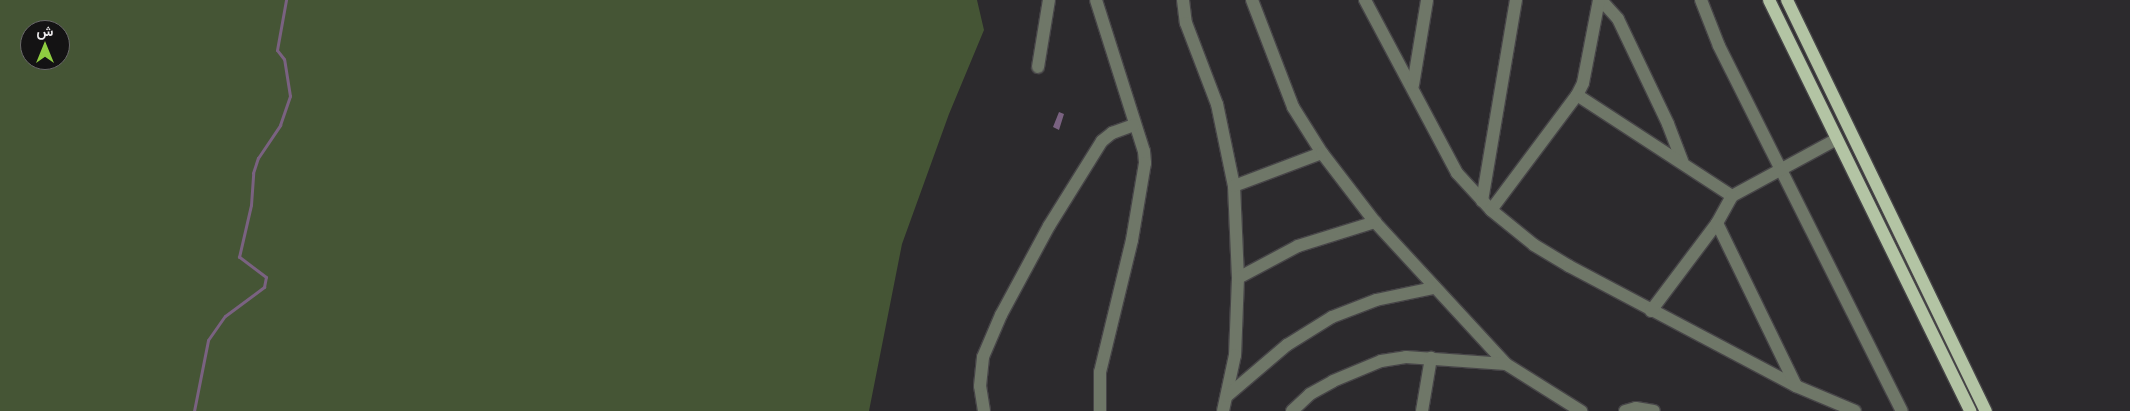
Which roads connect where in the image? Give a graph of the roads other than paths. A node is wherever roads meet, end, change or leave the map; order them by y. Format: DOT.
graph roads {
  1 [pos="1049,0"];
  2 [pos="1096,0"];
  3 [pos="1183,0"];
  4 [pos="1252,0"];
  5 [pos="1365,0"];
  6 [pos="1427,0"];
  7 [pos="1516,0"];
  8 [pos="1600,0"];
  9 [pos="1701,0"];
  10 [pos="1769,0"];
  11 [pos="1787,0"];
  12 [pos="1038,67"];
  13 [pos="1413,86"];
  14 [pos="1577,95"];
  15 [pos="1134,125"];
  16 [pos="1836,139"];
  17 [pos="1322,153"];
  18 [pos="1682,161"];
  19 [pos="1782,171"];
  20 [pos="1234,186"];
  21 [pos="1732,196"];
  22 [pos="1487,206"];
  23 [pos="1375,222"];
  24 [pos="1717,223"];
  25 [pos="1238,278"];
  26 [pos="1433,288"];
  27 [pos="1651,311"];
  28 [pos="1431,358"];
  29 [pos="1506,364"];
  30 [pos="1796,386"];
  31 [pos="1227,396"];
  32 [pos="984,411"];
  33 [pos="1100,411"];
  34 [pos="1223,411"];
  35 [pos="1292,411"];
  36 [pos="1422,411"];
  37 [pos="1581,411"];
  38 [pos="1625,411"];
  39 [pos="1654,411"];
  40 [pos="1855,411"];
  41 [pos="1902,411"];
  42 [pos="1970,411"];
  43 [pos="1986,411"];
  1 -- 12 [label="street"];
  2 -- 15 [label="street"];
  3 -- 20 [label="street"];
  4 -- 17 [label="street"];
  5 -- 13 [label="street"];
  6 -- 13 [label="street"];
  7 -- 22 [label="street"];
  8 -- 14 [label="street"];
  8 -- 18 [label="street"];
  9 -- 19 [label="street"];
  10 -- 16 [label="main road"];
  11 -- 43 [label="main road"];
  13 -- 22 [label="street"];
  14 -- 18 [label="street"];
  14 -- 22 [label="street"];
  15 -- 32 [label="street"];
  15 -- 33 [label="street"];
  16 -- 19 [label="street"];
  16 -- 42 [label="main road"];
  17 -- 20 [label="street"];
  17 -- 23 [label="street"];
  18 -- 21 [label="street"];
  19 -- 21 [label="street"];
  19 -- 41 [label="street"];
  20 -- 25 [label="street"];
  21 -- 24 [label="street"];
  22 -- 27 [label="street"];
  23 -- 25 [label="street"];
  23 -- 26 [label="street"];
  24 -- 27 [label="street"];
  24 -- 30 [label="street"];
  25 -- 31 [label="street"];
  26 -- 29 [label="street"];
  26 -- 31 [label="street"];
  27 -- 30 [label="street"];
  28 -- 29 [label="street"];
  28 -- 35 [label="street"];
  28 -- 36 [label="street"];
  29 -- 37 [label="street"];
  30 -- 40 [label="street"];
  31 -- 34 [label="street"];
  38 -- 39 [label="street"];
}
